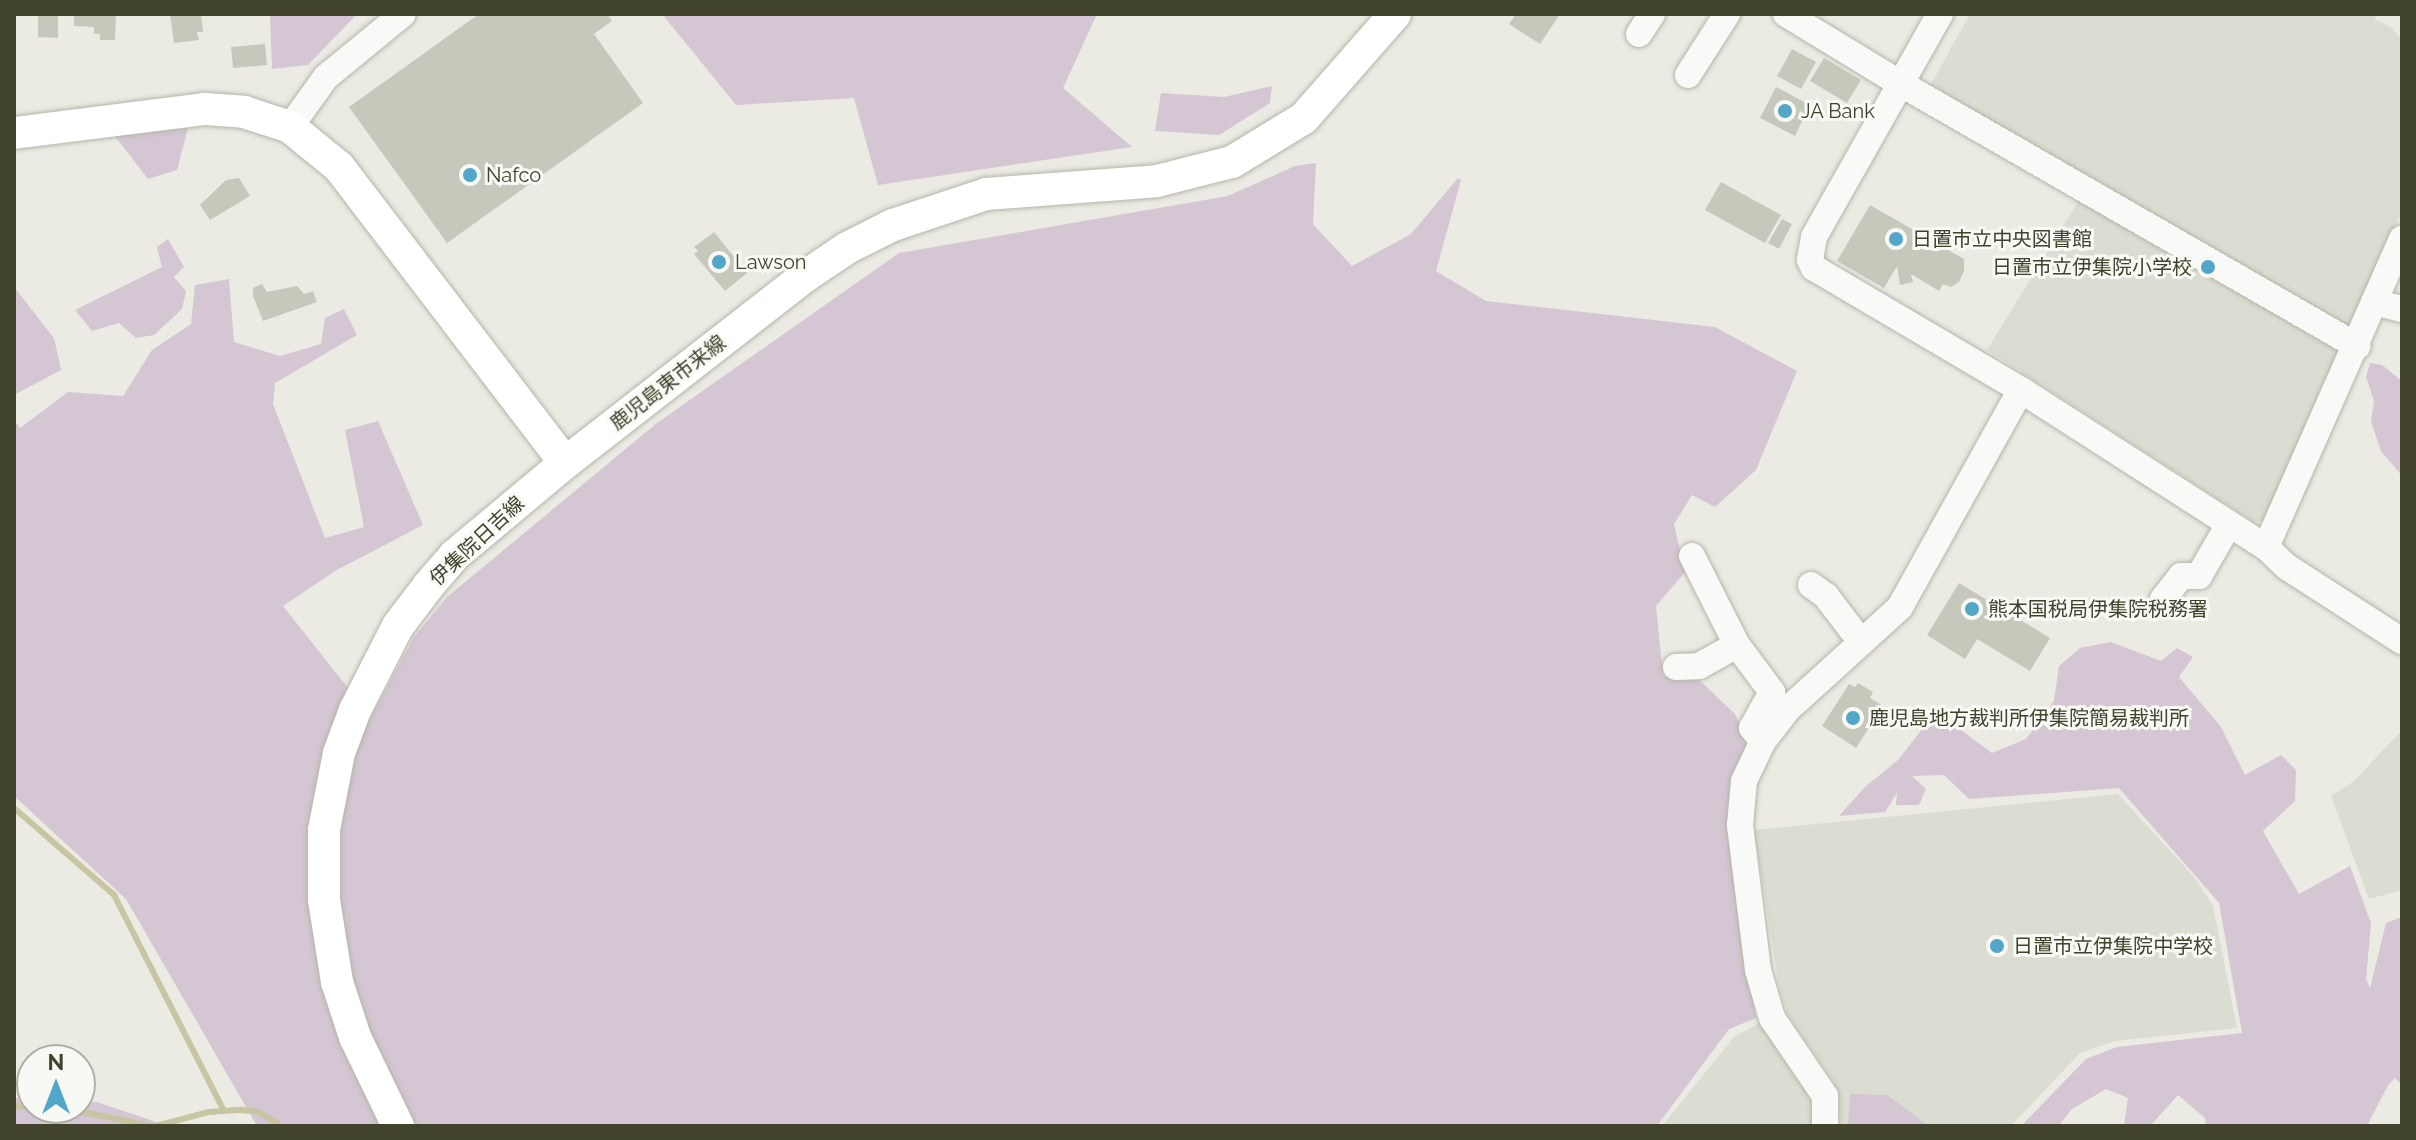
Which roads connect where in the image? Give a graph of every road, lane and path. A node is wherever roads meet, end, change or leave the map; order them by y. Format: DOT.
graph roads {
  1 [pos="403,14"];
  2 [pos="1395,14"];
  3 [pos="1727,14"];
  4 [pos="1786,14"];
  5 [pos="1940,14"];
  6 [pos="1688,75"];
  7 [pos="1898,82"];
  8 [pos="290,127"];
  9 [pos="14,133"];
  10 [pos="2402,239"];
  11 [pos="2374,302"];
  12 [pos="2402,309"];
  13 [pos="2357,346"];
  14 [pos="2021,390"];
  15 [pos="565,463"];
  16 [pos="2229,524"];
  17 [pos="2266,547"];
  18 [pos="1692,556"];
  19 [pos="1811,585"];
  20 [pos="2163,599"];
  21 [pos="2402,641"];
  22 [pos="1861,642"];
  23 [pos="1737,645"];
  24 [pos="1676,667"];
  25 [pos="1763,741"];
  26 [pos="398,1126"];
  27 [pos="1825,1126"];
  1 -- 8 [label="street"];
  2 -- 15 [label="main road, 鹿児島東市来線"];
  3 -- 6 [label="street"];
  4 -- 7 [label="street"];
  5 -- 7 [label="street"];
  7 -- 13 [label="street"];
  7 -- 14 [label="street"];
  8 -- 9 [label="main road"];
  8 -- 15 [label="main road"];
  10 -- 11 [label="street"];
  11 -- 12 [label="street"];
  11 -- 13 [label="street"];
  13 -- 17 [label="street"];
  14 -- 16 [label="street"];
  14 -- 22 [label="street"];
  15 -- 26 [label="main road, 伊集院日吉線"];
  16 -- 17 [label="street"];
  16 -- 20 [label="street"];
  17 -- 21 [label="street"];
  18 -- 23 [label="street"];
  19 -- 22 [label="street"];
  22 -- 25 [label="street"];
  23 -- 24 [label="street"];
  23 -- 25 [label="street"];
  25 -- 27 [label="street"];
}
